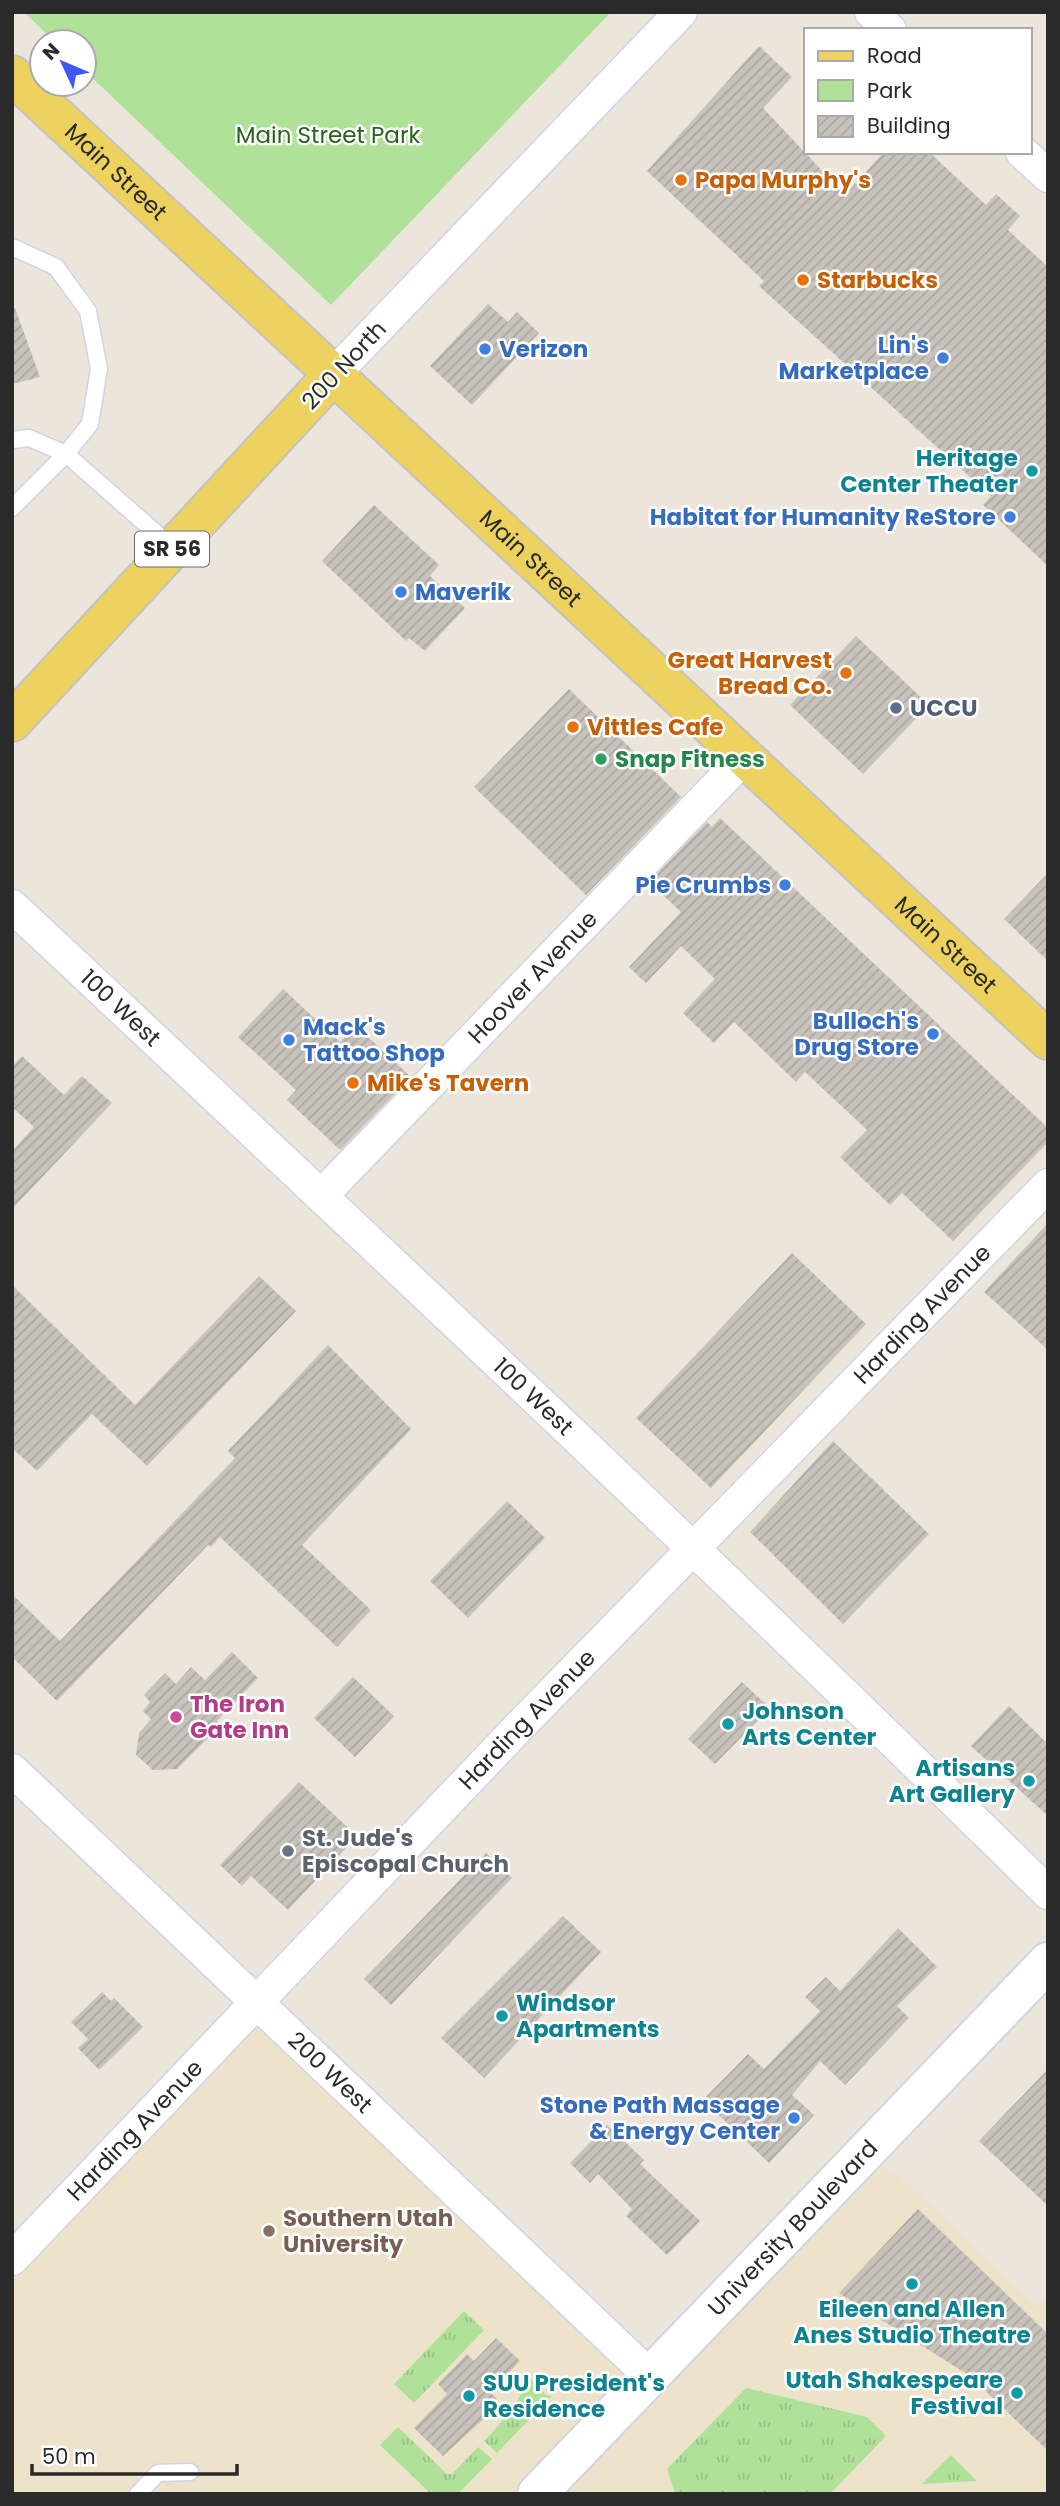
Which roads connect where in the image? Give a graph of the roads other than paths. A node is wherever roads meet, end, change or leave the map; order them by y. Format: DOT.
graph roads {
  1 [pos="681,12"];
  2 [pos="871,12"];
  3 [pos="888,28"];
  4 [pos="12,75"];
  5 [pos="1024,154"];
  6 [pos="1048,176"];
  7 [pos="12,247"];
  8 [pos="332,376"];
  9 [pos="12,440"];
  10 [pos="66,454"];
  11 [pos="12,508"];
  12 [pos="173,548"];
  13 [pos="12,722"];
  14 [pos="744,758"];
  15 [pos="12,906"];
  16 [pos="1048,1040"];
  17 [pos="1048,1185"];
  18 [pos="321,1195"];
  19 [pos="693,1551"];
  20 [pos="12,1770"];
  21 [pos="1048,1893"];
  22 [pos="1048,1962"];
  23 [pos="258,2002"];
  24 [pos="15,2251"];
  25 [pos="649,2375"];
  26 [pos="190,2472"];
  27 [pos="138,2494"];
  28 [pos="537,2494"];
  1 -- 8 [label="street, 200 North"];
  2 -- 3 [label="street"];
  4 -- 8 [label="main road, Main Street"];
  5 -- 6 [label="street"];
  7 -- 10 [label="lane"];
  8 -- 12 [label="main road, 200 North / SR 56"];
  8 -- 14 [label="main road, Main Street"];
  9 -- 10 [label="lane"];
  10 -- 11 [label="lane"];
  10 -- 12 [label="lane"];
  12 -- 13 [label="main road, 200 North / SR 56"];
  14 -- 16 [label="main road, Main Street"];
  14 -- 18 [label="street, Hoover Avenue"];
  15 -- 18 [label="street, 100 West"];
  17 -- 19 [label="street, Harding Avenue"];
  18 -- 19 [label="street, 100 West"];
  19 -- 21 [label="street, 100 West"];
  19 -- 23 [label="street, Harding Avenue"];
  20 -- 23 [label="street, 200 West"];
  22 -- 25 [label="main road, University Boulevard"];
  23 -- 24 [label="street, Harding Avenue"];
  23 -- 25 [label="street, 200 West"];
  25 -- 28 [label="main road, University Boulevard"];
  26 -- 27 [label="lane"];
}
